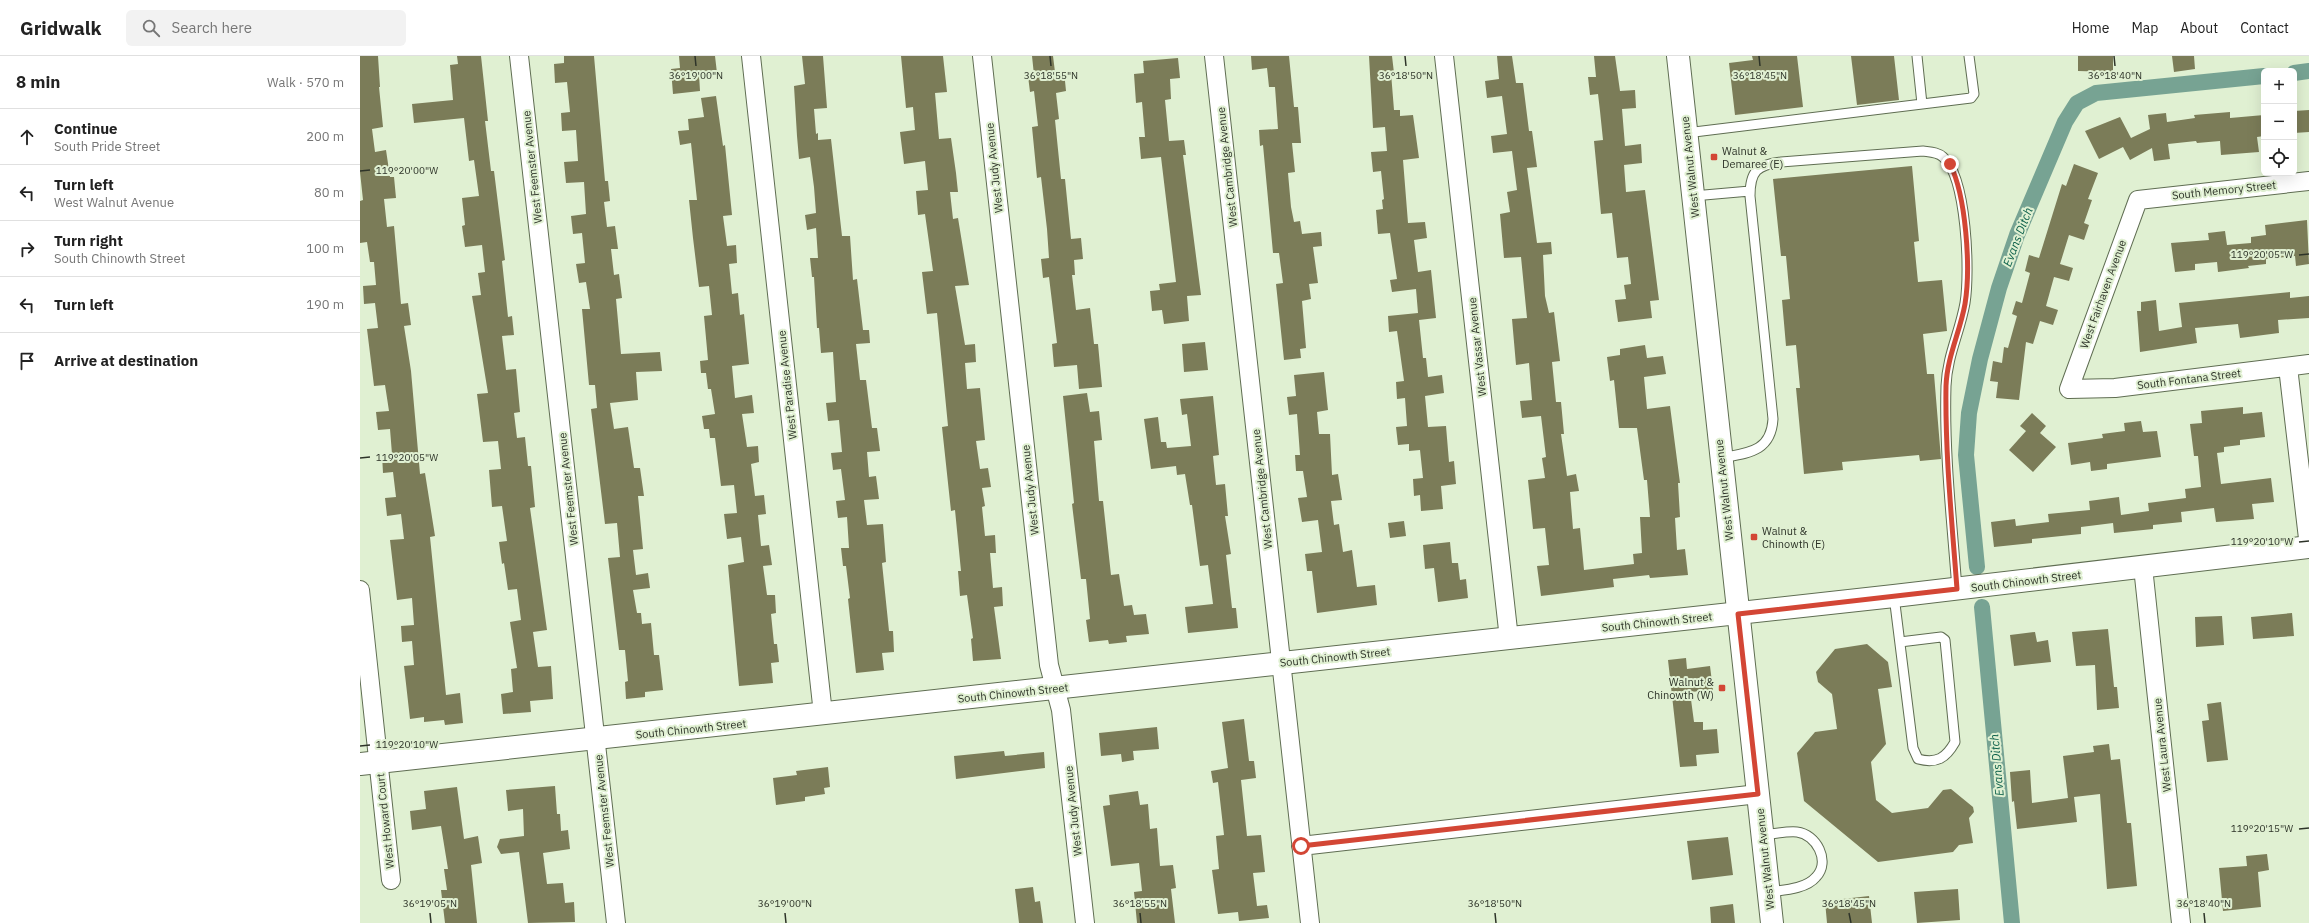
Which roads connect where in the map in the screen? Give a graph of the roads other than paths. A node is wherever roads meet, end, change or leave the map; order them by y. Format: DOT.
graph roads {
  1 [pos="519,56"];
  2 [pos="750,56"];
  3 [pos="982,56"];
  4 [pos="1214,56"];
  5 [pos="1444,56"];
  6 [pos="1678,56"];
  7 [pos="1917,56"];
  8 [pos="1969,56"];
  9 [pos="1922,104"];
  10 [pos="1686,133"];
  11 [pos="2309,181"];
  12 [pos="1750,191"];
  13 [pos="1693,196"];
  14 [pos="2138,200"];
  15 [pos="2309,364"];
  16 [pos="2288,367"];
  17 [pos="2068,389"];
  18 [pos="1721,458"];
  19 [pos="2309,547"];
  20 [pos="2143,567"];
  21 [pos="1957,589"];
  22 [pos="360,590"];
  23 [pos="1894,596"];
  24 [pos="1738,614"];
  25 [pos="1509,639"];
  26 [pos="1900,642"];
  27 [pos="1282,663"];
  28 [pos="1055,688"];
  29 [pos="823,714"];
  30 [pos="596,739"];
  31 [pos="369,763"];
  32 [pos="1758,794"];
  33 [pos="1763,835"];
  34 [pos="1301,846"];
  35 [pos="391,880"];
  36 [pos="1769,892"];
  37 [pos="616,923"];
  38 [pos="1085,923"];
  39 [pos="1310,923"];
  40 [pos="1772,923"];
  41 [pos="2181,923"];
  1 -- 30 [label="street, West Feemster Avenue"];
  2 -- 29 [label="street, West Paradise Avenue"];
  3 -- 28 [label="street, West Judy Avenue"];
  4 -- 27 [label="street, West Cambridge Avenue"];
  5 -- 25 [label="street, West Vassar Avenue"];
  6 -- 10 [label="street, West Walnut Avenue"];
  7 -- 9 [label="lane"];
  8 -- 9 [label="lane"];
  9 -- 10 [label="lane"];
  10 -- 13 [label="street, West Walnut Avenue"];
  11 -- 14 [label="street, South Memory Street"];
  12 -- 13 [label="lane"];
  12 -- 18 [label="lane"];
  12 -- 21 [label="lane"];
  13 -- 18 [label="street, West Walnut Avenue"];
  14 -- 17 [label="street, West Fairhaven Avenue"];
  15 -- 16 [label="street, South Fontana Street"];
  16 -- 17 [label="street, South Fontana Street"];
  16 -- 19 [label="street"];
  18 -- 24 [label="street, West Walnut Avenue"];
  19 -- 20 [label="street, South Chinowth Street"];
  20 -- 21 [label="street, South Chinowth Street"];
  20 -- 41 [label="street, West Laura Avenue"];
  21 -- 23 [label="street, South Chinowth Street"];
  22 -- 31 [label="street, West Howard Court"];
  23 -- 24 [label="street, South Chinowth Street"];
  23 -- 26 [label="lane"];
  24 -- 25 [label="street, South Chinowth Street"];
  24 -- 32 [label="street, West Walnut Avenue"];
  25 -- 27 [label="street, South Chinowth Street"];
  26 -- 26 [label="lane"];
  27 -- 28 [label="street, South Chinowth Street"];
  27 -- 34 [label="street, West Cambridge Avenue"];
  28 -- 29 [label="street, South Chinowth Street"];
  28 -- 38 [label="street, West Judy Avenue"];
  29 -- 30 [label="street, South Chinowth Street"];
  30 -- 31 [label="street, South Chinowth Street"];
  30 -- 37 [label="street, West Feemster Avenue"];
  31 -- 35 [label="street, West Howard Court"];
  32 -- 33 [label="street, West Walnut Avenue"];
  32 -- 34 [label="street"];
  33 -- 36 [label="street, West Walnut Avenue"];
  33 -- 36 [label="lane"];
  34 -- 39 [label="street, West Cambridge Avenue"];
  36 -- 40 [label="street, West Walnut Avenue"];
}
